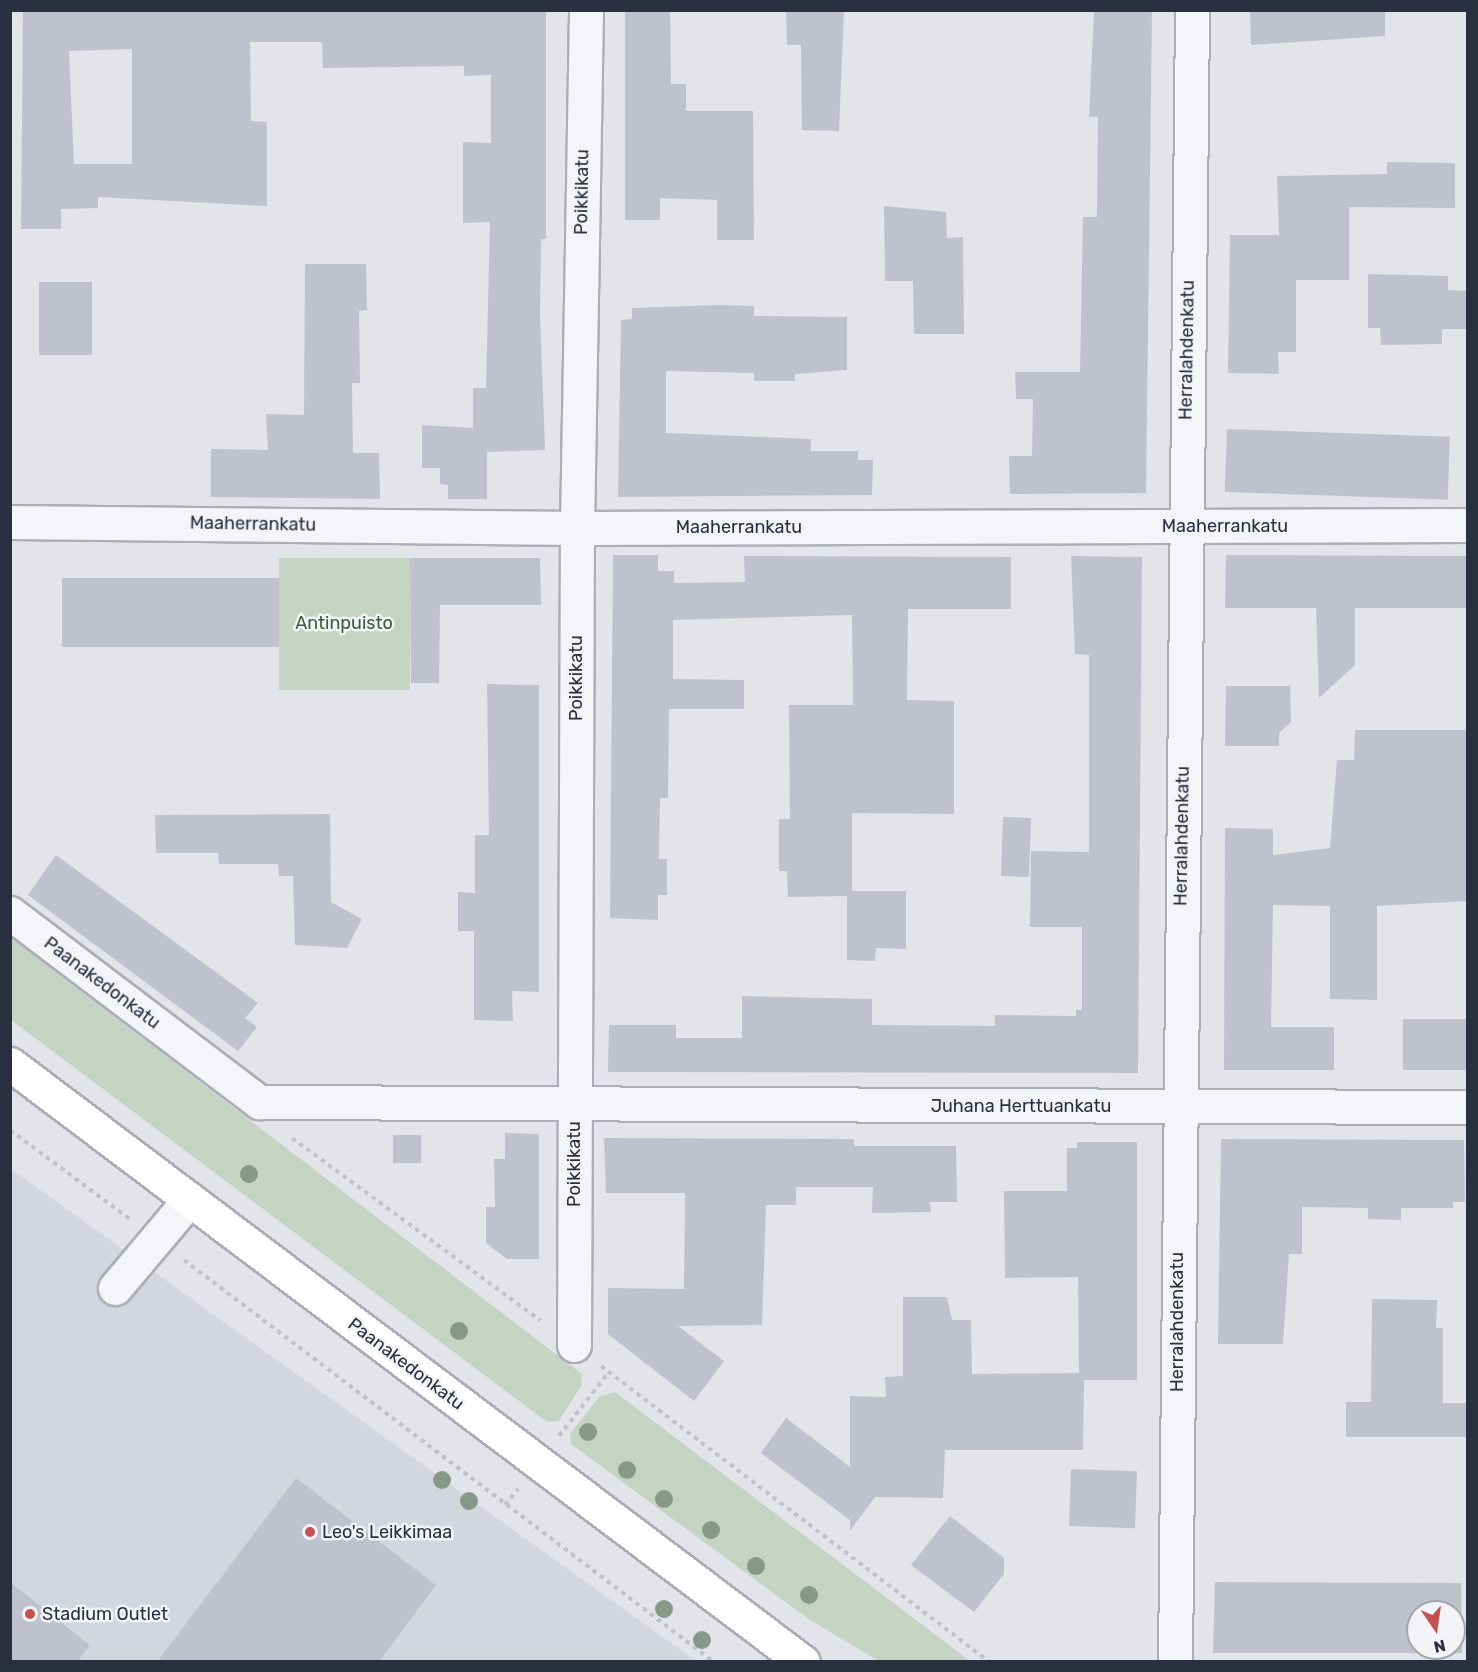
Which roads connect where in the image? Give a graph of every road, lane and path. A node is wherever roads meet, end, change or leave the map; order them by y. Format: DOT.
graph roads {
  1 [pos="586,10"];
  2 [pos="1192,10"];
  3 [pos="10,522"];
  4 [pos="1467,525"];
  5 [pos="1185,526"];
  6 [pos="577,528"];
  7 [pos="10,913"];
  8 [pos="10,1064"];
  9 [pos="574,1105"];
  10 [pos="1179,1107"];
  11 [pos="1467,1107"];
  12 [pos="10,1130"];
  13 [pos="283,1131"];
  14 [pos="190,1199"];
  15 [pos="158,1240"];
  16 [pos="115,1288"];
  17 [pos="574,1345"];
  18 [pos="714,1662"];
  19 [pos="803,1662"];
  20 [pos="989,1662"];
  21 [pos="1175,1662"];
  1 -- 6 [label="street, Poikkikatu"];
  2 -- 5 [label="street, Herralahdenkatu"];
  3 -- 6 [label="street, Maaherrankatu"];
  4 -- 5 [label="street, Maaherrankatu"];
  5 -- 6 [label="street, Maaherrankatu"];
  5 -- 10 [label="street, Herralahdenkatu"];
  6 -- 9 [label="street, Poikkikatu"];
  7 -- 9 [label="street, Paanakedonkatu"];
  8 -- 14 [label="main road, Paanakedonkatu"];
  9 -- 10 [label="street, Juhana Herttuankatu"];
  9 -- 17 [label="street, Poikkikatu"];
  10 -- 11 [label="street, Juhana Herttuankatu"];
  10 -- 21 [label="street, Herralahdenkatu"];
  12 -- 15 [label="path"];
  13 -- 17 [label="path"];
  14 -- 15 [label="street"];
  14 -- 19 [label="main road, Paanakedonkatu"];
  15 -- 16 [label="street"];
  15 -- 18 [label="path"];
  17 -- 20 [label="path"];
}
